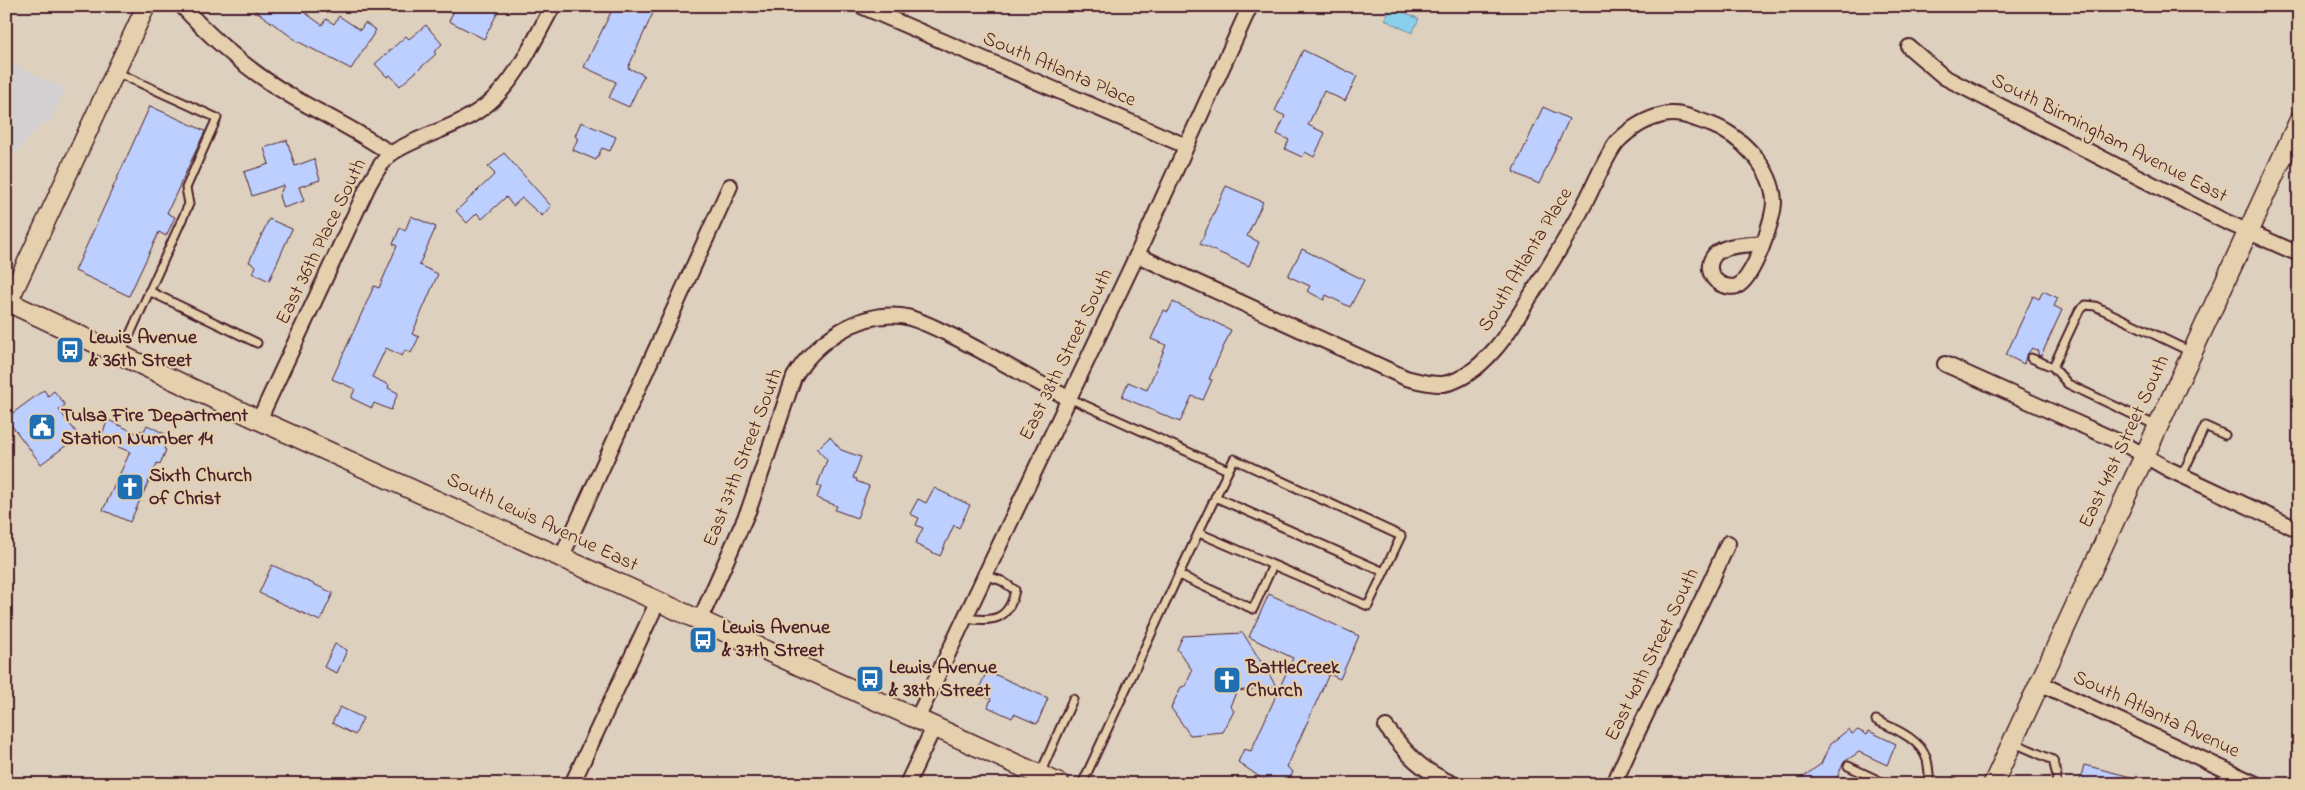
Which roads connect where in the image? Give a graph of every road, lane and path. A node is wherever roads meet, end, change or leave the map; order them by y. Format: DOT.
graph roads {
  1 [pos="146,6"];
  2 [pos="182,6"];
  3 [pos="553,6"];
  4 [pos="861,6"];
  5 [pos="1250,6"];
  6 [pos="1909,47"];
  7 [pos="116,71"];
  8 [pos="2299,120"];
  9 [pos="1186,146"];
  10 [pos="2292,151"];
  11 [pos="391,154"];
  12 [pos="730,186"];
  13 [pos="2248,231"];
  14 [pos="1762,243"];
  15 [pos="2299,254"];
  16 [pos="1137,255"];
  17 [pos="149,292"];
  18 [pos="7,303"];
  19 [pos="257,343"];
  20 [pos="2192,352"];
  21 [pos="121,354"];
  22 [pos="2031,358"];
  23 [pos="1945,364"];
  24 [pos="2053,368"];
  25 [pos="1069,398"];
  26 [pos="259,420"];
  27 [pos="2158,426"];
  28 [pos="2225,435"];
  29 [pos="2144,456"];
  30 [pos="1228,470"];
  31 [pos="2182,475"];
  32 [pos="1215,497"];
  33 [pos="2299,530"];
  34 [pos="1199,533"];
  35 [pos="1728,543"];
  36 [pos="562,556"];
  37 [pos="1273,565"];
  38 [pos="1384,572"];
  39 [pos="985,575"];
  40 [pos="1179,575"];
  41 [pos="658,601"];
  42 [pos="965,618"];
  43 [pos="700,620"];
  44 [pos="2039,683"];
  45 [pos="1073,699"];
  46 [pos="1876,720"];
  47 [pos="925,723"];
  48 [pos="1386,727"];
  49 [pos="2012,742"];
  50 [pos="1848,766"];
  51 [pos="1040,775"];
  52 [pos="572,784"];
  53 [pos="907,784"];
  54 [pos="1060,784"];
  55 [pos="1082,784"];
  56 [pos="1453,784"];
  57 [pos="1614,784"];
  58 [pos="1886,784"];
  59 [pos="1930,784"];
  60 [pos="1993,784"];
  61 [pos="2056,784"];
  62 [pos="2256,784"];
  1 -- 7 [label="street"];
  2 -- 11 [label="street"];
  3 -- 11 [label="street, East 36th Place South"];
  4 -- 9 [label="street, South Atlanta Place"];
  5 -- 9 [label="street, East 38th Street South"];
  6 -- 13 [label="street, South Birmingham Avenue East"];
  7 -- 17 [label="lane"];
  7 -- 18 [label="street"];
  8 -- 10 [label="main road, East 41st Street South"];
  9 -- 16 [label="street, East 38th Street South"];
  10 -- 13 [label="main road, East 41st Street South"];
  11 -- 26 [label="street, East 36th Place South"];
  12 -- 36 [label="street"];
  13 -- 15 [label="street, South Birmingham Avenue East"];
  13 -- 20 [label="main road, East 41st Street South"];
  14 -- 16 [label="street, South Atlanta Place"];
  16 -- 25 [label="street, East 38th Street South"];
  17 -- 19 [label="lane"];
  17 -- 21 [label="lane"];
  18 -- 21 [label="main road, South Lewis Avenue East"];
  20 -- 24 [label="lane"];
  20 -- 27 [label="main road, East 41st Street South"];
  21 -- 26 [label="main road, South Lewis Avenue East"];
  22 -- 24 [label="lane"];
  23 -- 29 [label="street"];
  24 -- 27 [label="lane"];
  25 -- 30 [label="lane"];
  25 -- 39 [label="street, East 38th Street South"];
  25 -- 43 [label="street, East 37th Street South"];
  26 -- 36 [label="main road, South Lewis Avenue East"];
  27 -- 29 [label="main road, East 41st Street South"];
  28 -- 31 [label="lane"];
  29 -- 31 [label="street"];
  29 -- 44 [label="main road, East 41st Street South"];
  30 -- 32 [label="lane"];
  30 -- 38 [label="lane"];
  31 -- 33 [label="street"];
  32 -- 34 [label="lane"];
  32 -- 38 [label="lane"];
  34 -- 37 [label="lane"];
  34 -- 40 [label="lane"];
  35 -- 57 [label="street, East 40th Street South"];
  36 -- 41 [label="main road, South Lewis Avenue East"];
  37 -- 38 [label="lane"];
  37 -- 40 [label="lane"];
  39 -- 42 [label="street, East 38th Street South"];
  39 -- 42 [label="lane"];
  40 -- 55 [label="lane"];
  41 -- 43 [label="main road, South Lewis Avenue East"];
  41 -- 52 [label="street"];
  42 -- 47 [label="street, East 38th Street South"];
  43 -- 47 [label="main road, South Lewis Avenue East"];
  44 -- 49 [label="main road, East 41st Street South"];
  44 -- 62 [label="street, South Atlanta Avenue"];
  45 -- 51 [label="lane"];
  46 -- 59 [label="lane"];
  47 -- 51 [label="main road, South Lewis Avenue East"];
  47 -- 53 [label="street, East 38th Street South"];
  48 -- 56 [label="street"];
  49 -- 60 [label="main road, East 41st Street South"];
  49 -- 61 [label="lane"];
  50 -- 58 [label="lane"];
  51 -- 54 [label="main road, South Lewis Avenue East"];
}
